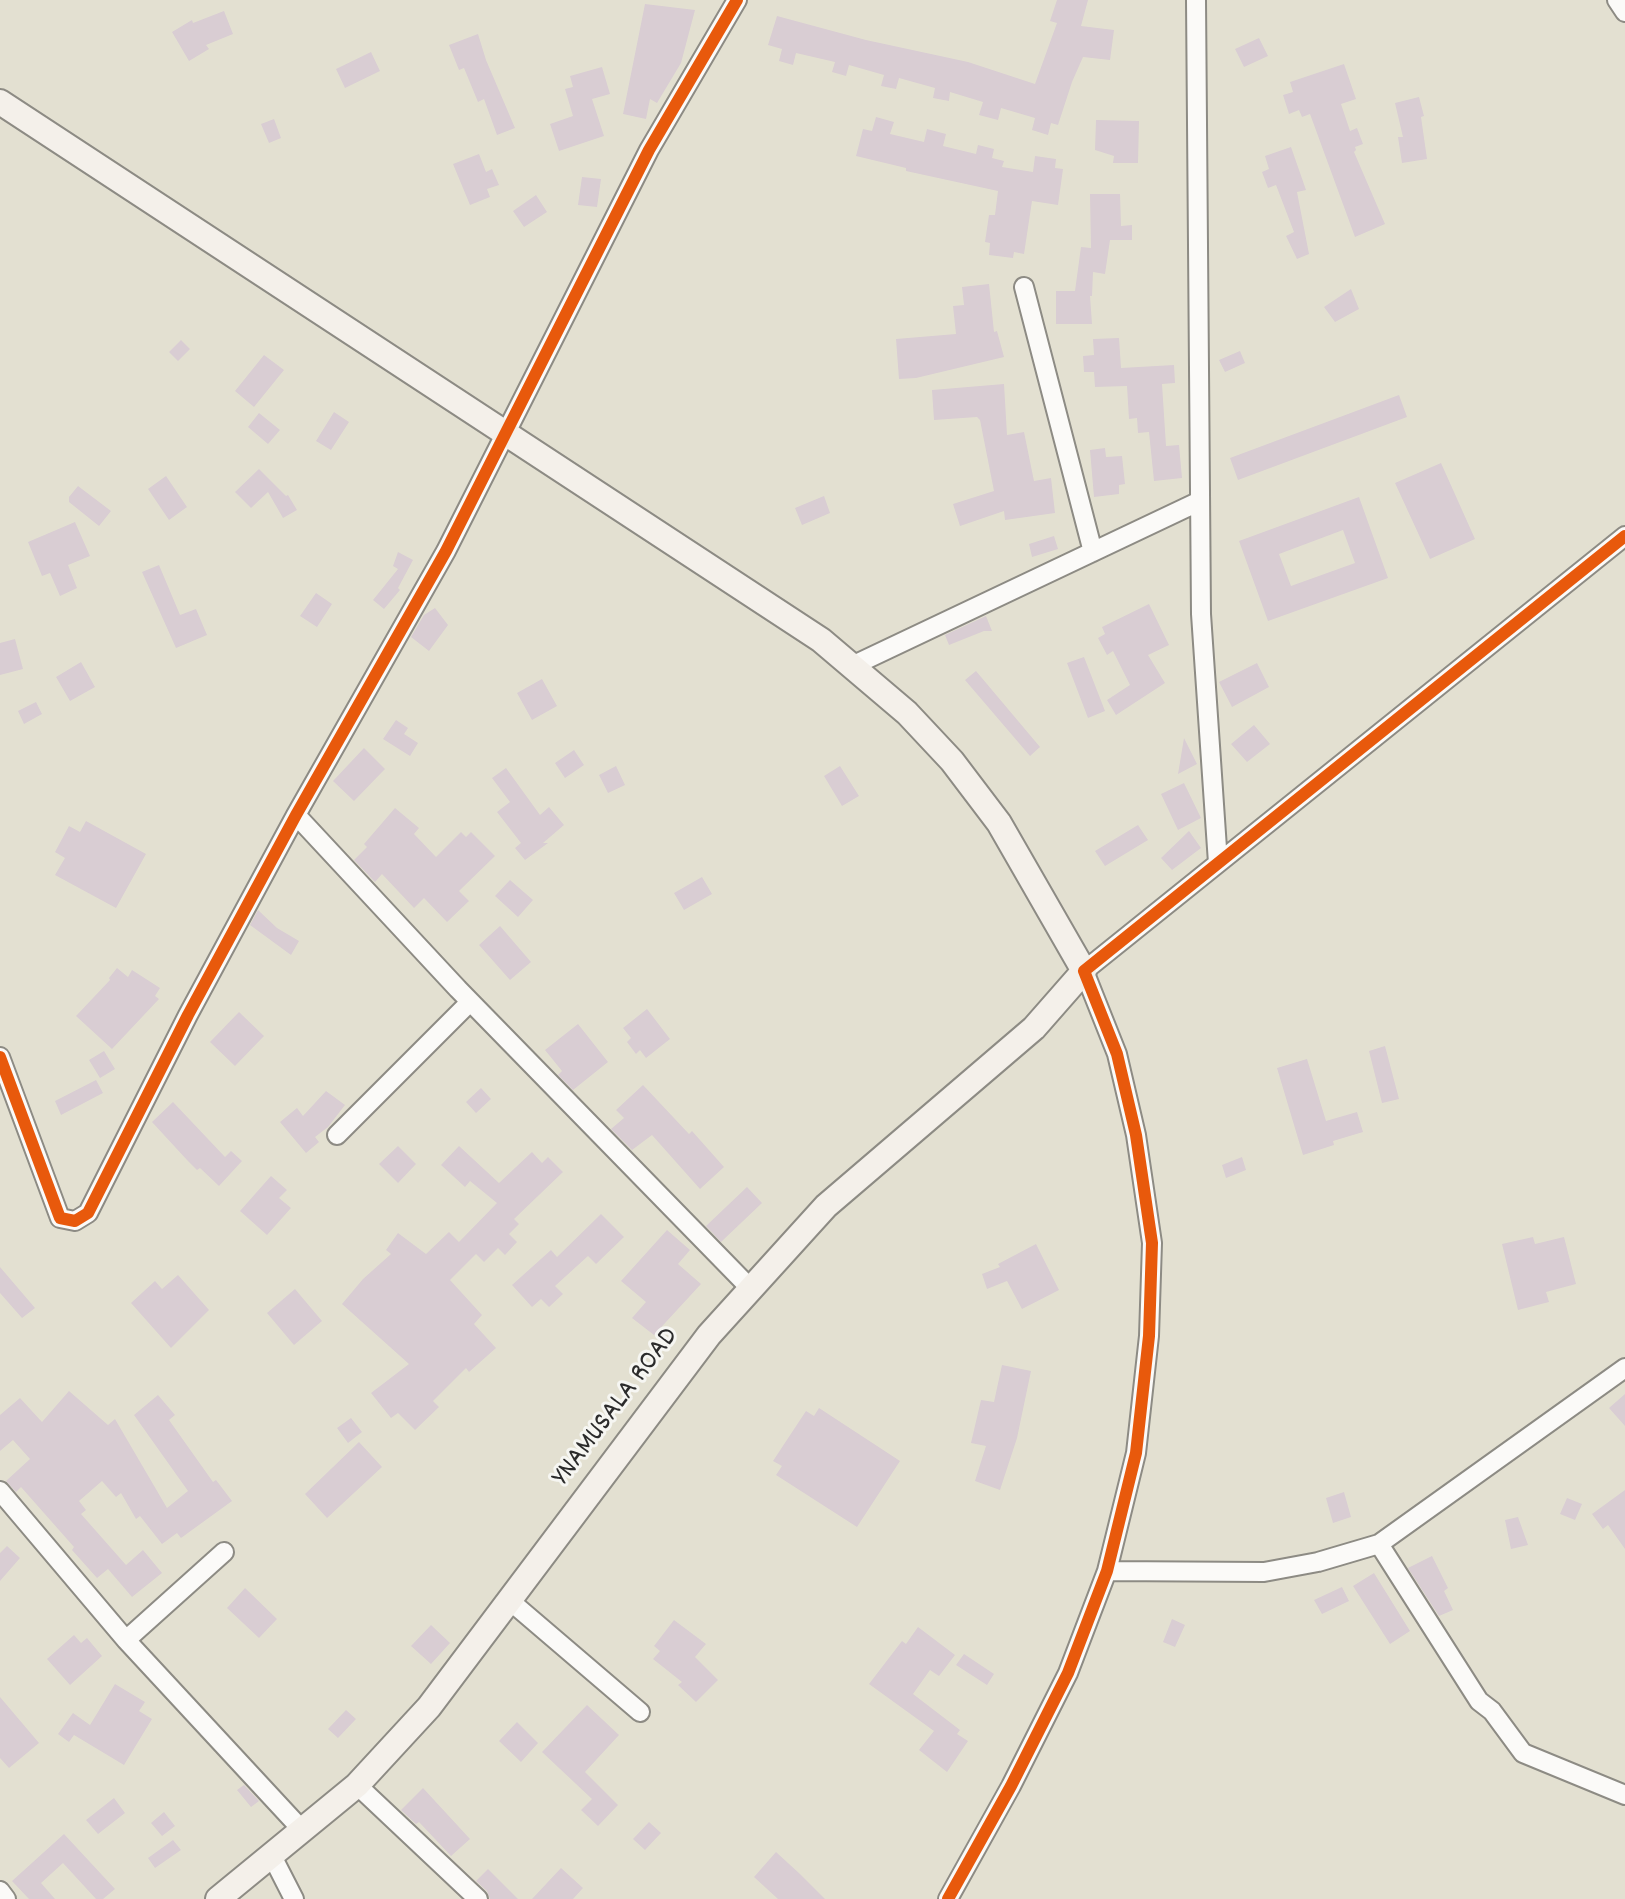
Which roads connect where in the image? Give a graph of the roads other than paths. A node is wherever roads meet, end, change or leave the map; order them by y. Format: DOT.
graph roads {
  1 [pos="737,0"];
  2 [pos="1196,0"];
  3 [pos="1617,0"];
  4 [pos="1625,12"];
  5 [pos="0,102"];
  6 [pos="1024,287"];
  7 [pos="505,434"];
  8 [pos="1200,501"];
  9 [pos="1625,536"];
  10 [pos="1093,552"];
  11 [pos="852,666"];
  12 [pos="296,815"];
  13 [pos="1218,863"];
  14 [pos="1084,971"];
  15 [pos="470,1002"];
  16 [pos="0,1057"];
  17 [pos="337,1135"];
  18 [pos="750,1288"];
  19 [pos="1625,1368"];
  20 [pos="0,1491"];
  21 [pos="1379,1544"];
  22 [pos="224,1552"];
  23 [pos="1107,1571"];
  24 [pos="509,1600"];
  25 [pos="126,1640"];
  26 [pos="640,1712"];
  27 [pos="357,1785"];
  28 [pos="1625,1795"];
  29 [pos="303,1831"];
  30 [pos="272,1856"];
  31 [pos="0,1891"];
  32 [pos="6,1899"];
  33 [pos="218,1899"];
  34 [pos="294,1899"];
  35 [pos="478,1899"];
  36 [pos="948,1899"];
  1 -- 7 [label="street"];
  2 -- 8 [label="street"];
  3 -- 4 [label="street"];
  5 -- 7 [label="main road"];
  6 -- 10 [label="street"];
  7 -- 11 [label="main road"];
  7 -- 12 [label="street"];
  8 -- 10 [label="street"];
  8 -- 13 [label="street"];
  9 -- 13 [label="street"];
  10 -- 11 [label="street"];
  11 -- 14 [label="main road"];
  12 -- 15 [label="street"];
  12 -- 16 [label="street"];
  13 -- 14 [label="street"];
  14 -- 18 [label="main road, YNAMUSALA ROAD"];
  14 -- 23 [label="street"];
  15 -- 17 [label="street"];
  15 -- 18 [label="street"];
  18 -- 24 [label="main road, YNAMUSALA ROAD"];
  19 -- 21 [label="street"];
  20 -- 25 [label="street"];
  21 -- 23 [label="street"];
  21 -- 28 [label="street"];
  22 -- 25 [label="street"];
  23 -- 36 [label="street"];
  24 -- 26 [label="street"];
  24 -- 27 [label="main road, YNAMUSALA ROAD"];
  25 -- 29 [label="street"];
  27 -- 29 [label="main road, YNAMUSALA ROAD"];
  27 -- 35 [label="street"];
  29 -- 30 [label="main road, YNAMUSALA ROAD"];
  30 -- 33 [label="main road, YNAMUSALA ROAD"];
  30 -- 34 [label="street"];
  31 -- 32 [label="street"];
}
